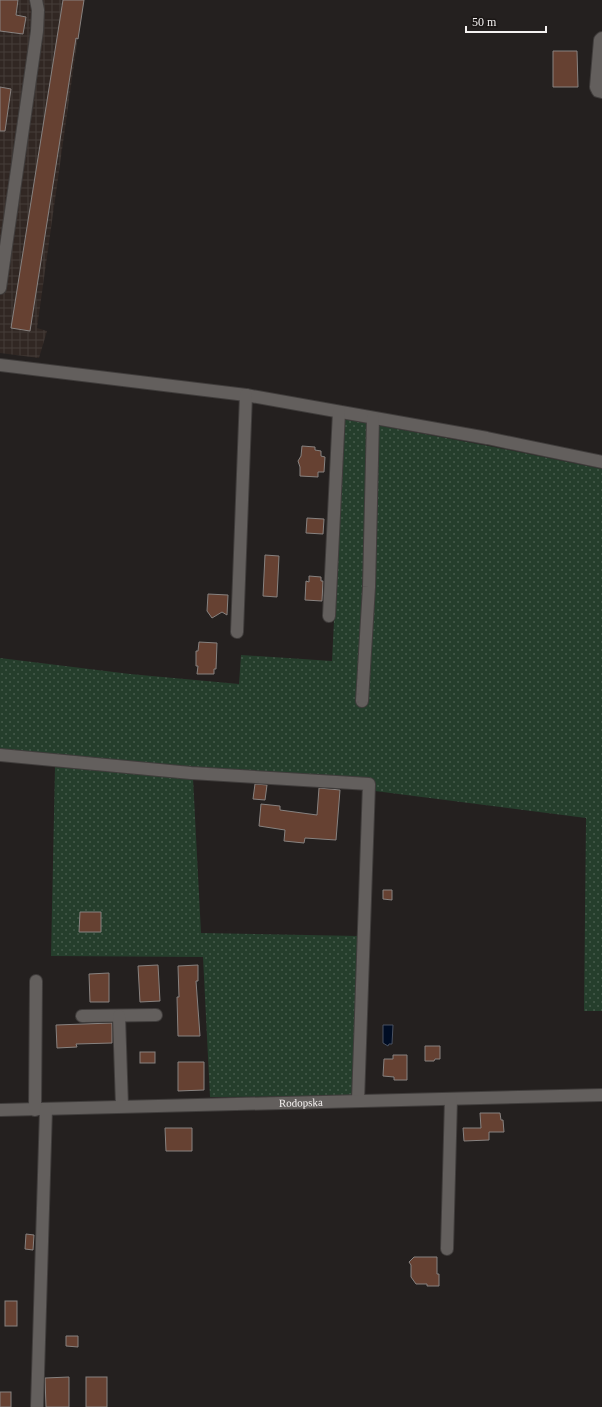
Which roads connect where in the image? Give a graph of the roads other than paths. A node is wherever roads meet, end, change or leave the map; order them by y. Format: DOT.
graph roads {
  1 [pos="36,0"];
  2 [pos="602,38"];
  3 [pos="602,92"];
  4 [pos="0,288"];
  5 [pos="0,365"];
  6 [pos="246,396"];
  7 [pos="340,412"];
  8 [pos="373,418"];
  9 [pos="602,462"];
  10 [pos="329,616"];
  11 [pos="237,632"];
  12 [pos="362,701"];
  13 [pos="0,756"];
  14 [pos="36,981"];
  15 [pos="156,1015"];
  16 [pos="82,1016"];
  17 [pos="119,1016"];
  18 [pos="602,1095"];
  19 [pos="451,1099"];
  20 [pos="358,1101"];
  21 [pos="122,1106"];
  22 [pos="40,1109"];
  23 [pos="0,1110"];
  24 [pos="447,1249"];
  25 [pos="37,1407"];
  1 -- 4 [label="street"];
  2 -- 3 [label="street"];
  5 -- 6 [label="street"];
  6 -- 7 [label="street"];
  6 -- 11 [label="street"];
  7 -- 8 [label="street"];
  7 -- 10 [label="street"];
  8 -- 9 [label="street"];
  8 -- 12 [label="street"];
  13 -- 20 [label="street"];
  14 -- 22 [label="street"];
  15 -- 17 [label="street"];
  16 -- 17 [label="street"];
  17 -- 21 [label="street"];
  18 -- 19 [label="street, Rodopska"];
  19 -- 20 [label="street, Rodopska"];
  19 -- 24 [label="street"];
  20 -- 21 [label="street, Rodopska"];
  21 -- 22 [label="street, Rodopska"];
  22 -- 23 [label="street, Rodopska"];
  22 -- 25 [label="street"];
}
